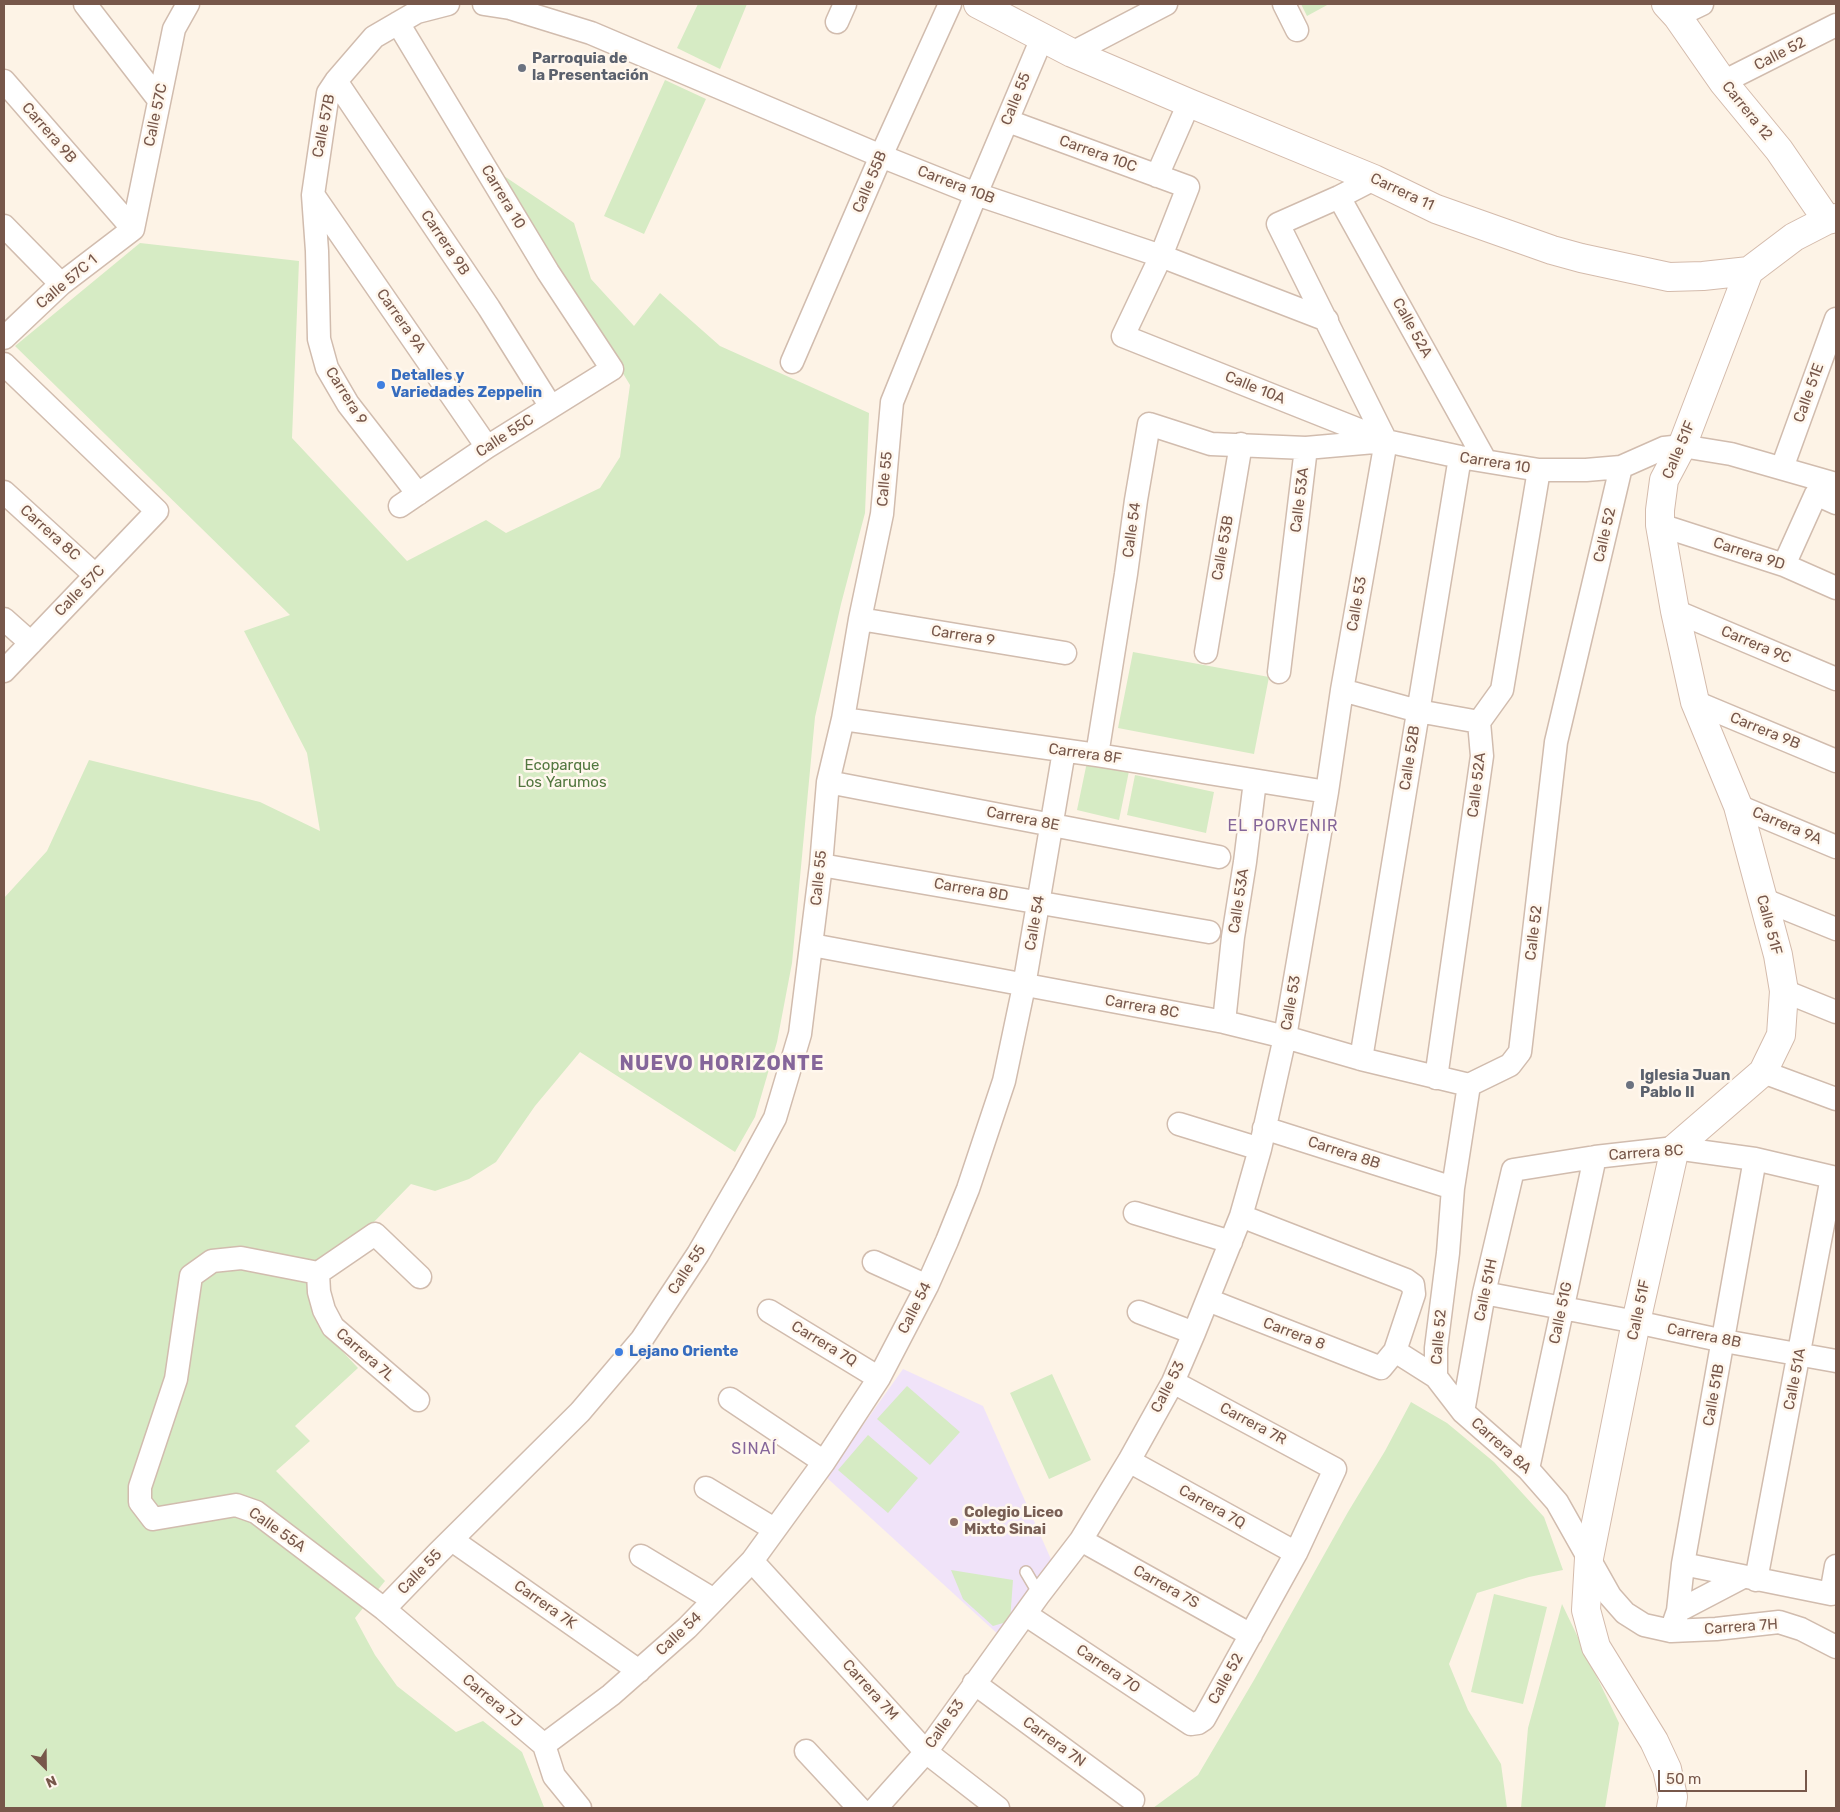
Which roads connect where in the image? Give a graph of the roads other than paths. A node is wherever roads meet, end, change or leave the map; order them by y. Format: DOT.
graph roads {
  1 [pos="85,4"];
  2 [pos="188,4"];
  3 [pos="448,4"];
  4 [pos="484,4"];
  5 [pos="950,4"];
  6 [pos="978,4"];
  7 [pos="1166,4"];
  8 [pos="1284,4"];
  9 [pos="1702,4"];
  10 [pos="1672,10"];
  11 [pos="398,23"];
  12 [pos="1297,30"];
  13 [pos="1834,34"];
  14 [pos="1042,38"];
  15 [pos="1072,53"];
  16 [pos="336,81"];
  17 [pos="1723,82"];
  18 [pos="5,84"];
  19 [pos="159,100"];
  20 [pos="1189,103"];
  21 [pos="1008,121"];
  22 [pos="881,156"];
  23 [pos="1157,176"];
  24 [pos="1374,179"];
  25 [pos="976,194"];
  26 [pos="313,195"];
  27 [pos="1340,197"];
  28 [pos="1832,219"];
  29 [pos="4,226"];
  30 [pos="134,229"];
  31 [pos="317,251"];
  32 [pos="1161,256"];
  33 [pos="1748,271"];
  34 [pos="61,284"];
  35 [pos="1836,318"];
  36 [pos="1327,320"];
  37 [pos="4,338"];
  38 [pos="792,362"];
  39 [pos="4,364"];
  40 [pos="612,369"];
  41 [pos="551,407"];
  42 [pos="1150,424"];
  43 [pos="1386,441"];
  44 [pos="1241,444"];
  45 [pos="1682,446"];
  46 [pos="487,447"];
  47 [pos="1306,448"];
  48 [pos="1460,457"];
  49 [pos="1485,460"];
  50 [pos="1621,467"];
  51 [pos="1782,468"];
  52 [pos="1539,470"];
  53 [pos="1836,484"];
  54 [pos="4,492"];
  55 [pos="1826,498"];
  56 [pos="409,500"];
  57 [pos="1660,525"];
  58 [pos="1784,565"];
  59 [pos="95,575"];
  60 [pos="1836,588"];
  61 [pos="1675,611"];
  62 [pos="4,619"];
  63 [pos="860,619"];
  64 [pos="31,643"];
  65 [pos="1206,652"];
  66 [pos="1065,653"];
  67 [pos="4,671"];
  68 [pos="1279,672"];
  69 [pos="1836,678"];
  70 [pos="1342,690"];
  71 [pos="1695,702"];
  72 [pos="1418,711"];
  73 [pos="843,719"];
  74 [pos="1479,722"];
  75 [pos="1064,750"];
  76 [pos="1097,755"];
  77 [pos="1836,761"];
  78 [pos="1255,781"];
  79 [pos="828,782"];
  80 [pos="1327,792"];
  81 [pos="1738,806"];
  82 [pos="1052,824"];
  83 [pos="1836,847"];
  84 [pos="1219,856"];
  85 [pos="822,865"];
  86 [pos="1762,899"];
  87 [pos="1038,902"];
  88 [pos="1836,929"];
  89 [pos="1209,932"];
  90 [pos="812,945"];
  91 [pos="1024,986"];
  92 [pos="1784,991"];
  93 [pos="1836,1012"];
  94 [pos="1224,1022"];
  95 [pos="1285,1037"];
  96 [pos="1361,1059"];
  97 [pos="1763,1072"];
  98 [pos="1436,1078"];
  99 [pos="1469,1085"];
  100 [pos="1836,1099"];
  101 [pos="1178,1124"];
  102 [pos="1262,1139"];
  103 [pos="1675,1148"];
  104 [pos="1595,1157"];
  105 [pos="1755,1159"];
  106 [pos="1513,1170"];
  107 [pos="1834,1177"];
  108 [pos="1453,1188"];
  109 [pos="1135,1213"];
  110 [pos="1241,1216"];
  111 [pos="1231,1242"];
  112 [pos="874,1262"];
  113 [pos="318,1273"];
  114 [pos="420,1277"];
  115 [pos="927,1286"];
  116 [pos="1484,1293"];
  117 [pos="1208,1300"];
  118 [pos="1562,1308"];
  119 [pos="769,1311"];
  120 [pos="1139,1312"];
  121 [pos="1636,1322"];
  122 [pos="1194,1333"];
  123 [pos="1724,1341"];
  124 [pos="1395,1351"];
  125 [pos="1800,1353"];
  126 [pos="1836,1361"];
  127 [pos="1381,1368"];
  128 [pos="1436,1377"];
  129 [pos="879,1378"];
  130 [pos="1173,1382"];
  131 [pos="730,1399"];
  132 [pos="418,1400"];
  133 [pos="1464,1412"];
  134 [pos="1129,1461"];
  135 [pos="824,1462"];
  136 [pos="1334,1467"];
  137 [pos="1528,1469"];
  138 [pos="706,1488"];
  139 [pos="774,1529"];
  140 [pos="452,1540"];
  141 [pos="1081,1540"];
  142 [pos="1296,1553"];
  143 [pos="641,1556"];
  144 [pos="1589,1558"];
  145 [pos="752,1561"];
  146 [pos="1683,1564"];
  147 [pos="1836,1566"];
  148 [pos="1026,1572"];
  149 [pos="1750,1579"];
  150 [pos="1038,1596"];
  151 [pos="714,1600"];
  152 [pos="384,1609"];
  153 [pos="1025,1614"];
  154 [pos="1674,1621"];
  155 [pos="1251,1635"];
  156 [pos="1836,1647"];
  157 [pos="639,1670"];
  158 [pos="974,1683"];
  159 [pos="1191,1724"];
  160 [pos="544,1745"];
  161 [pos="806,1751"];
  162 [pos="926,1752"];
  163 [pos="1133,1800"];
  164 [pos="580,1808"];
  165 [pos="859,1808"];
  166 [pos="876,1808"];
  167 [pos="998,1808"];
  168 [pos="1671,1808"];
  1 -- 19 [label="street"];
  2 -- 19 [label="street, Calle 57C"];
  3 -- 11 [label="street, Calle 57B"];
  4 -- 22 [label="street, Carrera 10B"];
  5 -- 22 [label="street, Calle 55B"];
  6 -- 14 [label="street, Carrera 11"];
  7 -- 15 [label="street"];
  8 -- 12 [label="street"];
  9 -- 10 [label="street"];
  10 -- 17 [label="street, Carrera 12"];
  11 -- 16 [label="street, Calle 57B"];
  11 -- 40 [label="street, Carrera 10"];
  13 -- 17 [label="street, Calle 52"];
  14 -- 15 [label="street, Carrera 11"];
  14 -- 21 [label="street, Calle 55"];
  15 -- 20 [label="street, Carrera 11"];
  16 -- 26 [label="street, Calle 57B"];
  16 -- 41 [label="street, Carrera 9B"];
  17 -- 28 [label="street, Carrera 12"];
  18 -- 30 [label="street, Carrera 9B"];
  19 -- 30 [label="street, Calle 57C"];
  20 -- 23 [label="street"];
  20 -- 24 [label="street, Carrera 11"];
  21 -- 23 [label="street, Carrera 10C"];
  21 -- 25 [label="street, Calle 55"];
  22 -- 25 [label="street, Carrera 10B"];
  22 -- 38 [label="street, Calle 55B"];
  23 -- 32 [label="street, Carrera 10C"];
  24 -- 27 [label="street"];
  24 -- 33 [label="street, Carrera 11"];
  25 -- 32 [label="street, Carrera 10B"];
  25 -- 63 [label="street, Calle 55"];
  26 -- 31 [label="street, Calle 57B"];
  26 -- 46 [label="street, Carrera 9A"];
  27 -- 36 [label="street"];
  27 -- 49 [label="street, Calle 52A"];
  28 -- 33 [label="street, Carrera 11"];
  29 -- 34 [label="street"];
  30 -- 34 [label="street, Calle 57C 1"];
  31 -- 56 [label="street, Carrera 9"];
  32 -- 36 [label="street, Carrera 10B"];
  32 -- 43 [label="street, Calle 10A"];
  33 -- 45 [label="street, Calle 51F"];
  34 -- 37 [label="street, Calle 57C 1"];
  35 -- 51 [label="street, Calle 51E"];
  36 -- 43 [label="street"];
  39 -- 59 [label="street, Calle 57C"];
  40 -- 41 [label="street, Calle 55C"];
  41 -- 46 [label="street, Calle 55C"];
  42 -- 44 [label="street, Carrera 10"];
  42 -- 76 [label="street, Calle 54"];
  43 -- 47 [label="street, Carrera 10"];
  43 -- 48 [label="street, Carrera 10"];
  43 -- 70 [label="street, Calle 53"];
  44 -- 47 [label="street, Carrera 10"];
  44 -- 65 [label="street, Calle 53B"];
  45 -- 50 [label="street, Carrera 10"];
  45 -- 51 [label="street, Carrera 10"];
  45 -- 57 [label="street, Calle 51F"];
  46 -- 56 [label="street, Calle 55C"];
  47 -- 68 [label="street, Calle 53A"];
  48 -- 49 [label="street, Carrera 10"];
  48 -- 72 [label="street, Calle 52B"];
  49 -- 52 [label="street, Carrera 10"];
  50 -- 52 [label="street, Carrera 10"];
  50 -- 99 [label="street, Calle 52"];
  51 -- 53 [label="street, Carrera 10"];
  52 -- 74 [label="street"];
  54 -- 59 [label="street, Carrera 8C"];
  55 -- 58 [label="street"];
  57 -- 58 [label="street, Carrera 9D"];
  57 -- 61 [label="street, Calle 51F"];
  58 -- 60 [label="street, Carrera 9D"];
  59 -- 64 [label="street, Calle 57C"];
  61 -- 69 [label="street, Carrera 9C"];
  61 -- 71 [label="street, Calle 51F"];
  62 -- 64 [label="street"];
  63 -- 66 [label="street, Carrera 9"];
  63 -- 73 [label="street, Calle 55"];
  64 -- 67 [label="street, Calle 57C"];
  70 -- 72 [label="street"];
  70 -- 80 [label="street, Calle 53"];
  71 -- 77 [label="street, Carrera 9B"];
  71 -- 81 [label="street, Calle 51F"];
  72 -- 74 [label="street"];
  72 -- 96 [label="street, Calle 52B"];
  73 -- 75 [label="street, Carrera 8F"];
  73 -- 79 [label="street, Calle 55"];
  74 -- 98 [label="street, Calle 52A"];
  75 -- 76 [label="street, Carrera 8F"];
  75 -- 82 [label="street, Calle 54"];
  76 -- 78 [label="street, Carrera 8F"];
  78 -- 80 [label="street, Carrera 8F"];
  78 -- 94 [label="street, Calle 53A"];
  79 -- 82 [label="street, Carrera 8E"];
  79 -- 85 [label="street, Calle 55"];
  80 -- 95 [label="street, Calle 53"];
  81 -- 83 [label="street, Carrera 9A"];
  81 -- 86 [label="street, Calle 51F"];
  82 -- 84 [label="street, Carrera 8E"];
  82 -- 87 [label="street, Calle 54"];
  85 -- 87 [label="street, Carrera 8D"];
  85 -- 90 [label="street, Calle 55"];
  86 -- 88 [label="street"];
  86 -- 92 [label="street, Calle 51F"];
  87 -- 89 [label="street, Carrera 8D"];
  87 -- 91 [label="street, Calle 54"];
  90 -- 91 [label="street, Carrera 8C"];
  90 -- 140 [label="street, Calle 55"];
  91 -- 94 [label="street, Carrera 8C"];
  91 -- 115 [label="street, Calle 54"];
  92 -- 93 [label="street"];
  92 -- 97 [label="street, Calle 51F"];
  94 -- 95 [label="street, Carrera 8C"];
  95 -- 96 [label="street, Carrera 8C"];
  95 -- 102 [label="street, Calle 53"];
  96 -- 98 [label="street, Carrera 8C"];
  97 -- 100 [label="street"];
  97 -- 103 [label="street, Calle 51F"];
  98 -- 99 [label="street, Carrera 8C"];
  99 -- 108 [label="street, Calle 52"];
  101 -- 102 [label="street, Carrera 8B"];
  102 -- 108 [label="street, Carrera 8B"];
  102 -- 110 [label="street, Calle 53"];
  103 -- 104 [label="street, Carrera 8C"];
  103 -- 105 [label="street, Carrera 8C"];
  103 -- 121 [label="street, Calle 51F"];
  104 -- 106 [label="street, Carrera 8C"];
  104 -- 118 [label="street, Calle 51G"];
  105 -- 107 [label="street, Carrera 8C"];
  105 -- 123 [label="street, Calle 51B"];
  106 -- 116 [label="street, Calle 51H"];
  107 -- 125 [label="street, Calle 51A"];
  108 -- 128 [label="street, Calle 52"];
  109 -- 111 [label="street"];
  110 -- 111 [label="street, Calle 53"];
  110 -- 124 [label="street, Calle 52"];
  111 -- 117 [label="street, Calle 53"];
  112 -- 115 [label="street"];
  113 -- 114 [label="street"];
  113 -- 132 [label="street, Carrera 7L"];
  113 -- 152 [label="street, Calle 55A"];
  115 -- 129 [label="street, Calle 54"];
  116 -- 118 [label="street, Carrera 8B"];
  116 -- 133 [label="street, Calle 51H"];
  117 -- 122 [label="street, Calle 53"];
  117 -- 127 [label="street, Carrera 8"];
  118 -- 121 [label="street, Carrera 8B"];
  118 -- 137 [label="street, Calle 51G"];
  119 -- 129 [label="street, Carrera 7Q"];
  120 -- 122 [label="street"];
  121 -- 123 [label="street, Carrera 8B"];
  121 -- 144 [label="street, Calle 51F"];
  122 -- 130 [label="street, Calle 53"];
  123 -- 125 [label="street, Carrera 8B"];
  123 -- 146 [label="street, Calle 51B"];
  124 -- 127 [label="street, Calle 52"];
  124 -- 128 [label="street, Carrera 8A"];
  125 -- 126 [label="street, Carrera 8B"];
  125 -- 149 [label="street, Calle 51A"];
  128 -- 133 [label="street, Carrera 8A"];
  129 -- 135 [label="street, Calle 54"];
  130 -- 134 [label="street, Calle 53"];
  130 -- 136 [label="street, Carrera 7R"];
  131 -- 135 [label="street"];
  133 -- 137 [label="street, Carrera 8A"];
  134 -- 141 [label="street, Calle 53"];
  134 -- 142 [label="street, Carrera 7Q"];
  135 -- 139 [label="street, Calle 54"];
  136 -- 142 [label="street, Calle 52"];
  137 -- 144 [label="street, Carrera 8A"];
  138 -- 139 [label="street"];
  139 -- 145 [label="street, Calle 54"];
  140 -- 152 [label="street, Calle 55"];
  140 -- 157 [label="street, Carrera 7K"];
  141 -- 150 [label="street, Calle 53"];
  141 -- 155 [label="street, Carrera 7S"];
  142 -- 155 [label="street, Calle 52"];
  143 -- 151 [label="street"];
  144 -- 154 [label="street, Carrera 8A"];
  144 -- 168 [label="street"];
  145 -- 151 [label="street, Calle 54"];
  145 -- 162 [label="street, Carrera 7M"];
  146 -- 149 [label="street"];
  146 -- 154 [label="street, Calle 51B"];
  147 -- 149 [label="street"];
  148 -- 150 [label="lane"];
  149 -- 154 [label="street"];
  150 -- 153 [label="street, Calle 53"];
  151 -- 157 [label="street, Calle 54"];
  152 -- 160 [label="street, Carrera 7J"];
  153 -- 158 [label="street, Calle 53"];
  153 -- 159 [label="street, Carrera 7O"];
  154 -- 156 [label="street, Carrera 7H"];
  155 -- 159 [label="street, Calle 52"];
  157 -- 160 [label="street, Calle 54"];
  158 -- 162 [label="street, Calle 53"];
  158 -- 163 [label="street, Carrera 7N"];
  160 -- 164 [label="street"];
  161 -- 165 [label="street"];
  162 -- 166 [label="street, Calle 53"];
  162 -- 167 [label="street, Carrera 7M"];
}
